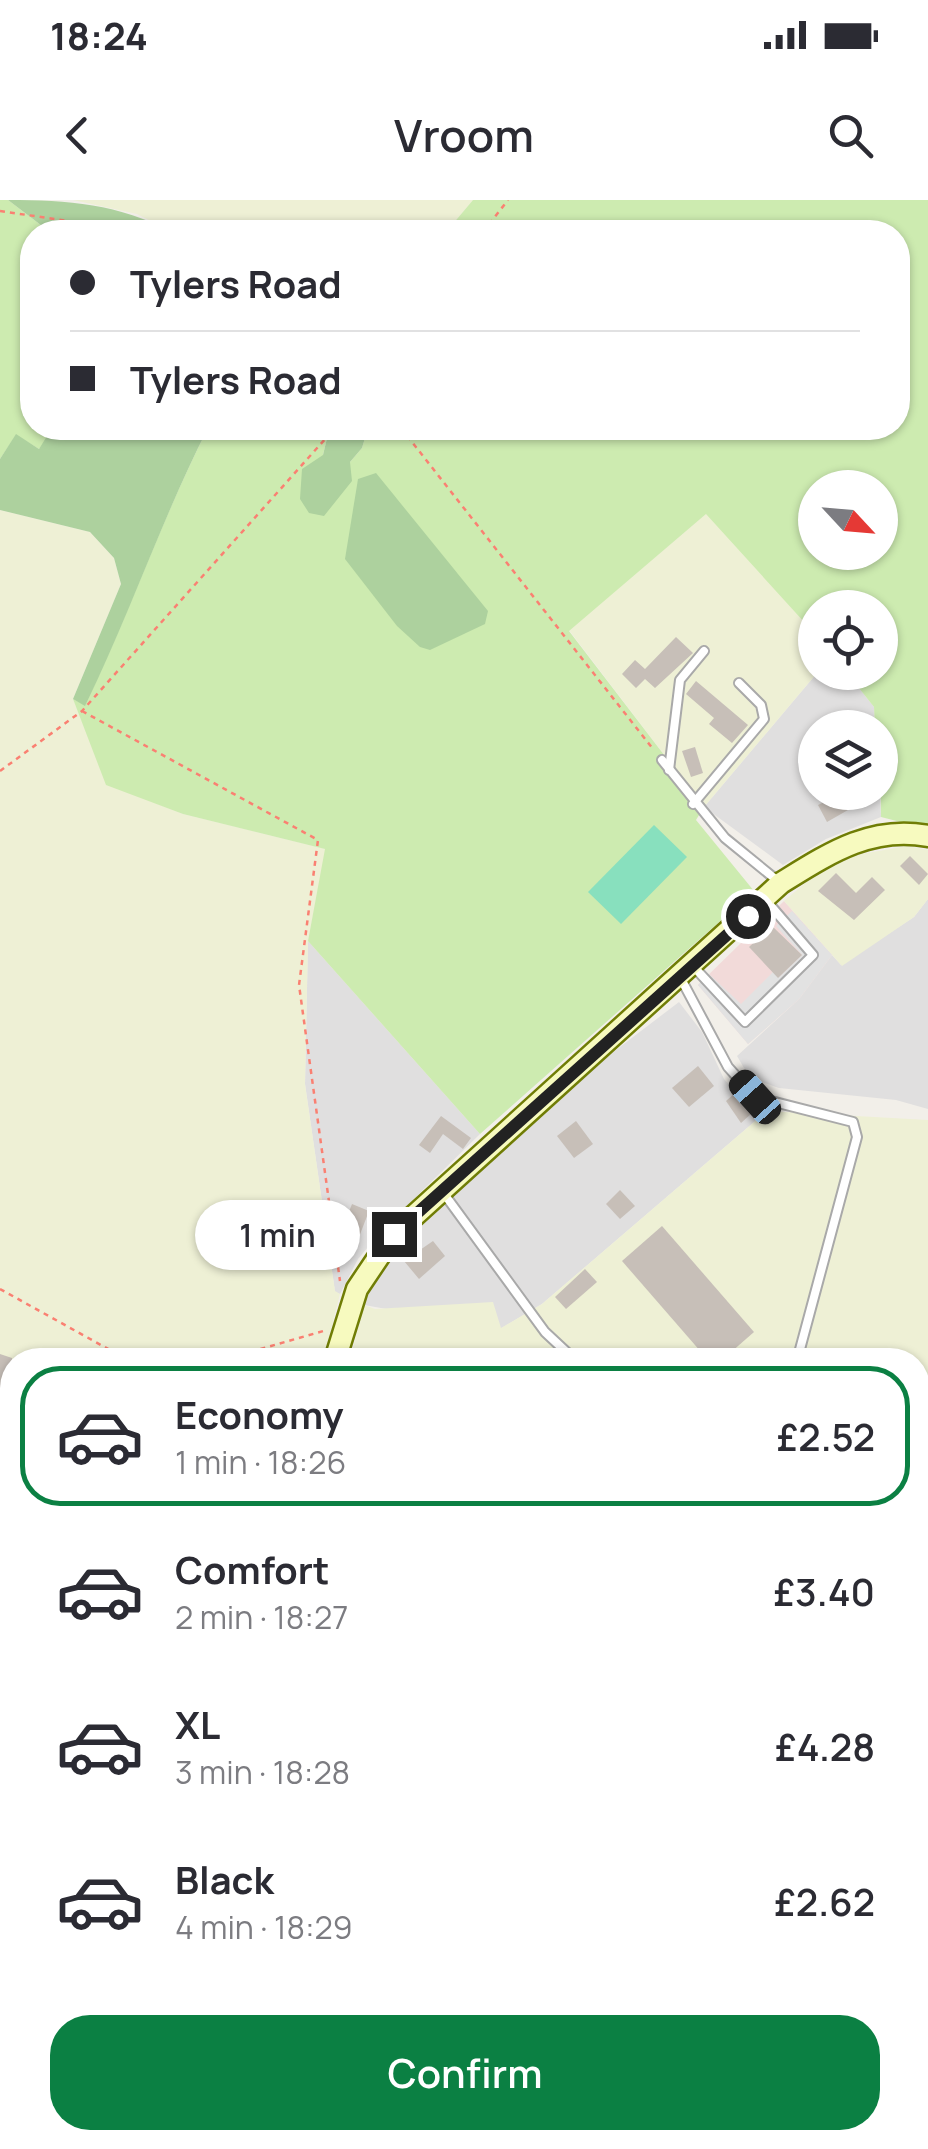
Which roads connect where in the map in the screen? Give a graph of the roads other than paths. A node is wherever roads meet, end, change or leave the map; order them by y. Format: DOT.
graph roads {
  1 [pos="704,651"];
  2 [pos="739,683"];
  3 [pos="662,760"];
  4 [pos="669,770"];
  5 [pos="693,804"];
  6 [pos="928,836"];
  7 [pos="781,884"];
  8 [pos="765,899"];
  9 [pos="686,971"];
  10 [pos="442,1191"];
  11 [pos="339,1348"];
  12 [pos="562,1348"];
  13 [pos="804,1348"];
  1 -- 4 [label="lane"];
  2 -- 5 [label="lane"];
  3 -- 4 [label="lane"];
  4 -- 5 [label="lane"];
  5 -- 7 [label="lane"];
  6 -- 7 [label="street"];
  7 -- 8 [label="street"];
  8 -- 9 [label="street"];
  8 -- 9 [label="lane"];
  9 -- 10 [label="street"];
  9 -- 13 [label="lane"];
  10 -- 11 [label="street"];
  10 -- 12 [label="lane"];
}
